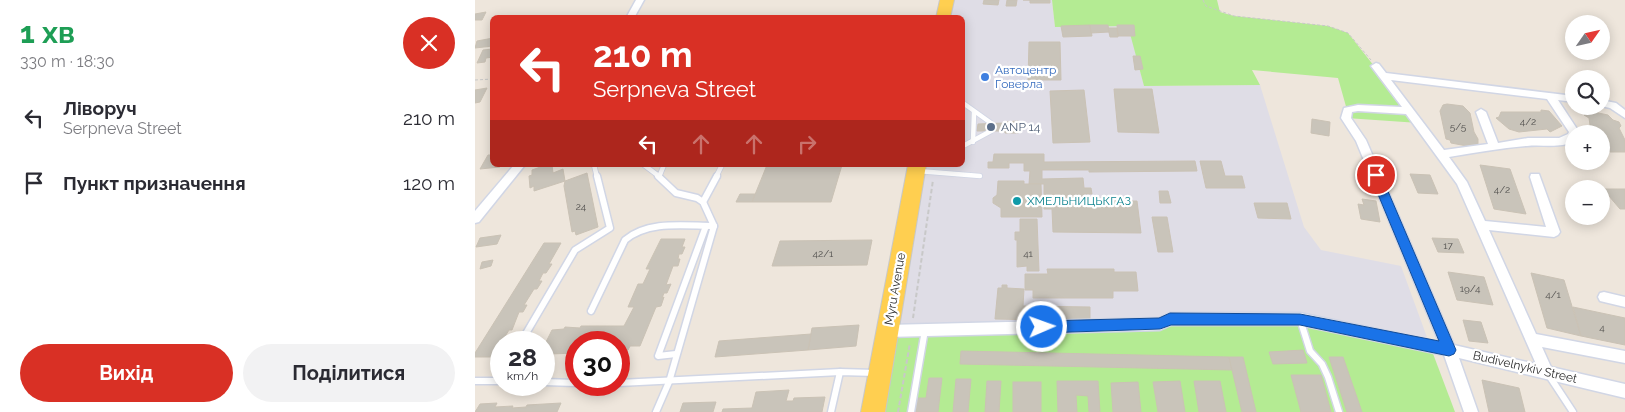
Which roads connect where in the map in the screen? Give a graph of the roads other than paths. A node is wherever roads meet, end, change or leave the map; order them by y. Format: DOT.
graph roads {
  1 [pos="640,0"];
  2 [pos="947,0"];
  3 [pos="631,15"];
  4 [pos="944,15"];
  5 [pos="1376,66"];
  6 [pos="1383,76"];
  7 [pos="1551,97"];
  8 [pos="1565,99"];
  9 [pos="965,105"];
  10 [pos="1610,105"];
  11 [pos="1411,111"];
  12 [pos="974,112"];
  13 [pos="1481,112"];
  14 [pos="1625,115"];
  15 [pos="991,123"];
  16 [pos="991,131"];
  17 [pos="973,142"];
  18 [pos="965,145"];
  19 [pos="1494,147"];
  20 [pos="1442,154"];
  21 [pos="518,167"];
  22 [pos="595,167"];
  23 [pos="646,167"];
  24 [pos="663,167"];
  25 [pos="721,167"];
  26 [pos="923,169"];
  27 [pos="659,176"];
  28 [pos="980,176"];
  29 [pos="1535,177"];
  30 [pos="703,202"];
  31 [pos="475,219"];
  32 [pos="1483,225"];
  33 [pos="710,226"];
  34 [pos="1605,297"];
  35 [pos="1625,302"];
  36 [pos="591,311"];
  37 [pos="1300,319"];
  38 [pos="918,330"];
  39 [pos="527,331"];
  40 [pos="887,331"];
  41 [pos="1532,339"];
  42 [pos="1449,350"];
  43 [pos="676,354"];
  44 [pos="1625,357"];
  45 [pos="840,372"];
  46 [pos="1546,372"];
  47 [pos="880,374"];
  48 [pos="475,380"];
  49 [pos="490,380"];
  50 [pos="669,382"];
  51 [pos="630,383"];
  52 [pos="1625,391"];
  53 [pos="656,412"];
  54 [pos="831,412"];
  55 [pos="873,412"];
  56 [pos="911,412"];
  57 [pos="1339,412"];
  58 [pos="1471,412"];
  59 [pos="1573,412"];
  1 -- 3 [label="street"];
  2 -- 4 [label="main road"];
  5 -- 6 [label="street"];
  6 -- 7 [label="street"];
  6 -- 11 [label="street"];
  7 -- 8 [label="street"];
  7 -- 19 [label="street"];
  9 -- 12 [label="lane"];
  10 -- 14 [label="street"];
  11 -- 20 [label="street"];
  11 -- 42 [label="street"];
  12 -- 15 [label="lane"];
  12 -- 17 [label="lane"];
  13 -- 19 [label="street"];
  16 -- 17 [label="lane"];
  17 -- 18 [label="lane"];
  19 -- 20 [label="street"];
  20 -- 32 [label="street"];
  21 -- 31 [label="street"];
  22 -- 39 [label="lane"];
  23 -- 27 [label="lane"];
  24 -- 27 [label="lane"];
  25 -- 30 [label="lane"];
  26 -- 28 [label="lane"];
  26 -- 40 [label="main road, Myru Avenue"];
  27 -- 30 [label="lane"];
  29 -- 32 [label="street"];
  30 -- 33 [label="lane"];
  32 -- 41 [label="street"];
  33 -- 36 [label="lane"];
  33 -- 43 [label="lane"];
  33 -- 43 [label="lane"];
  34 -- 35 [label="street"];
  37 -- 38 [label="street, Budivelnykiv Street"];
  37 -- 42 [label="street, Budivelnykiv Street"];
  37 -- 57 [label="lane"];
  38 -- 40 [label="street, Budivelnykiv Street"];
  38 -- 56 [label="lane"];
  40 -- 47 [label="main road, Myru Avenue"];
  41 -- 44 [label="street"];
  41 -- 46 [label="street"];
  42 -- 46 [label="street, Budivelnykiv Street"];
  42 -- 58 [label="street"];
  43 -- 50 [label="lane"];
  45 -- 47 [label="lane"];
  45 -- 50 [label="lane"];
  45 -- 54 [label="lane"];
  46 -- 52 [label="street, Budivelnykiv Street"];
  46 -- 59 [label="lane"];
  47 -- 55 [label="main road, Myru Avenue"];
  48 -- 49 [label="lane"];
  50 -- 51 [label="lane"];
  50 -- 53 [label="lane"];
}
